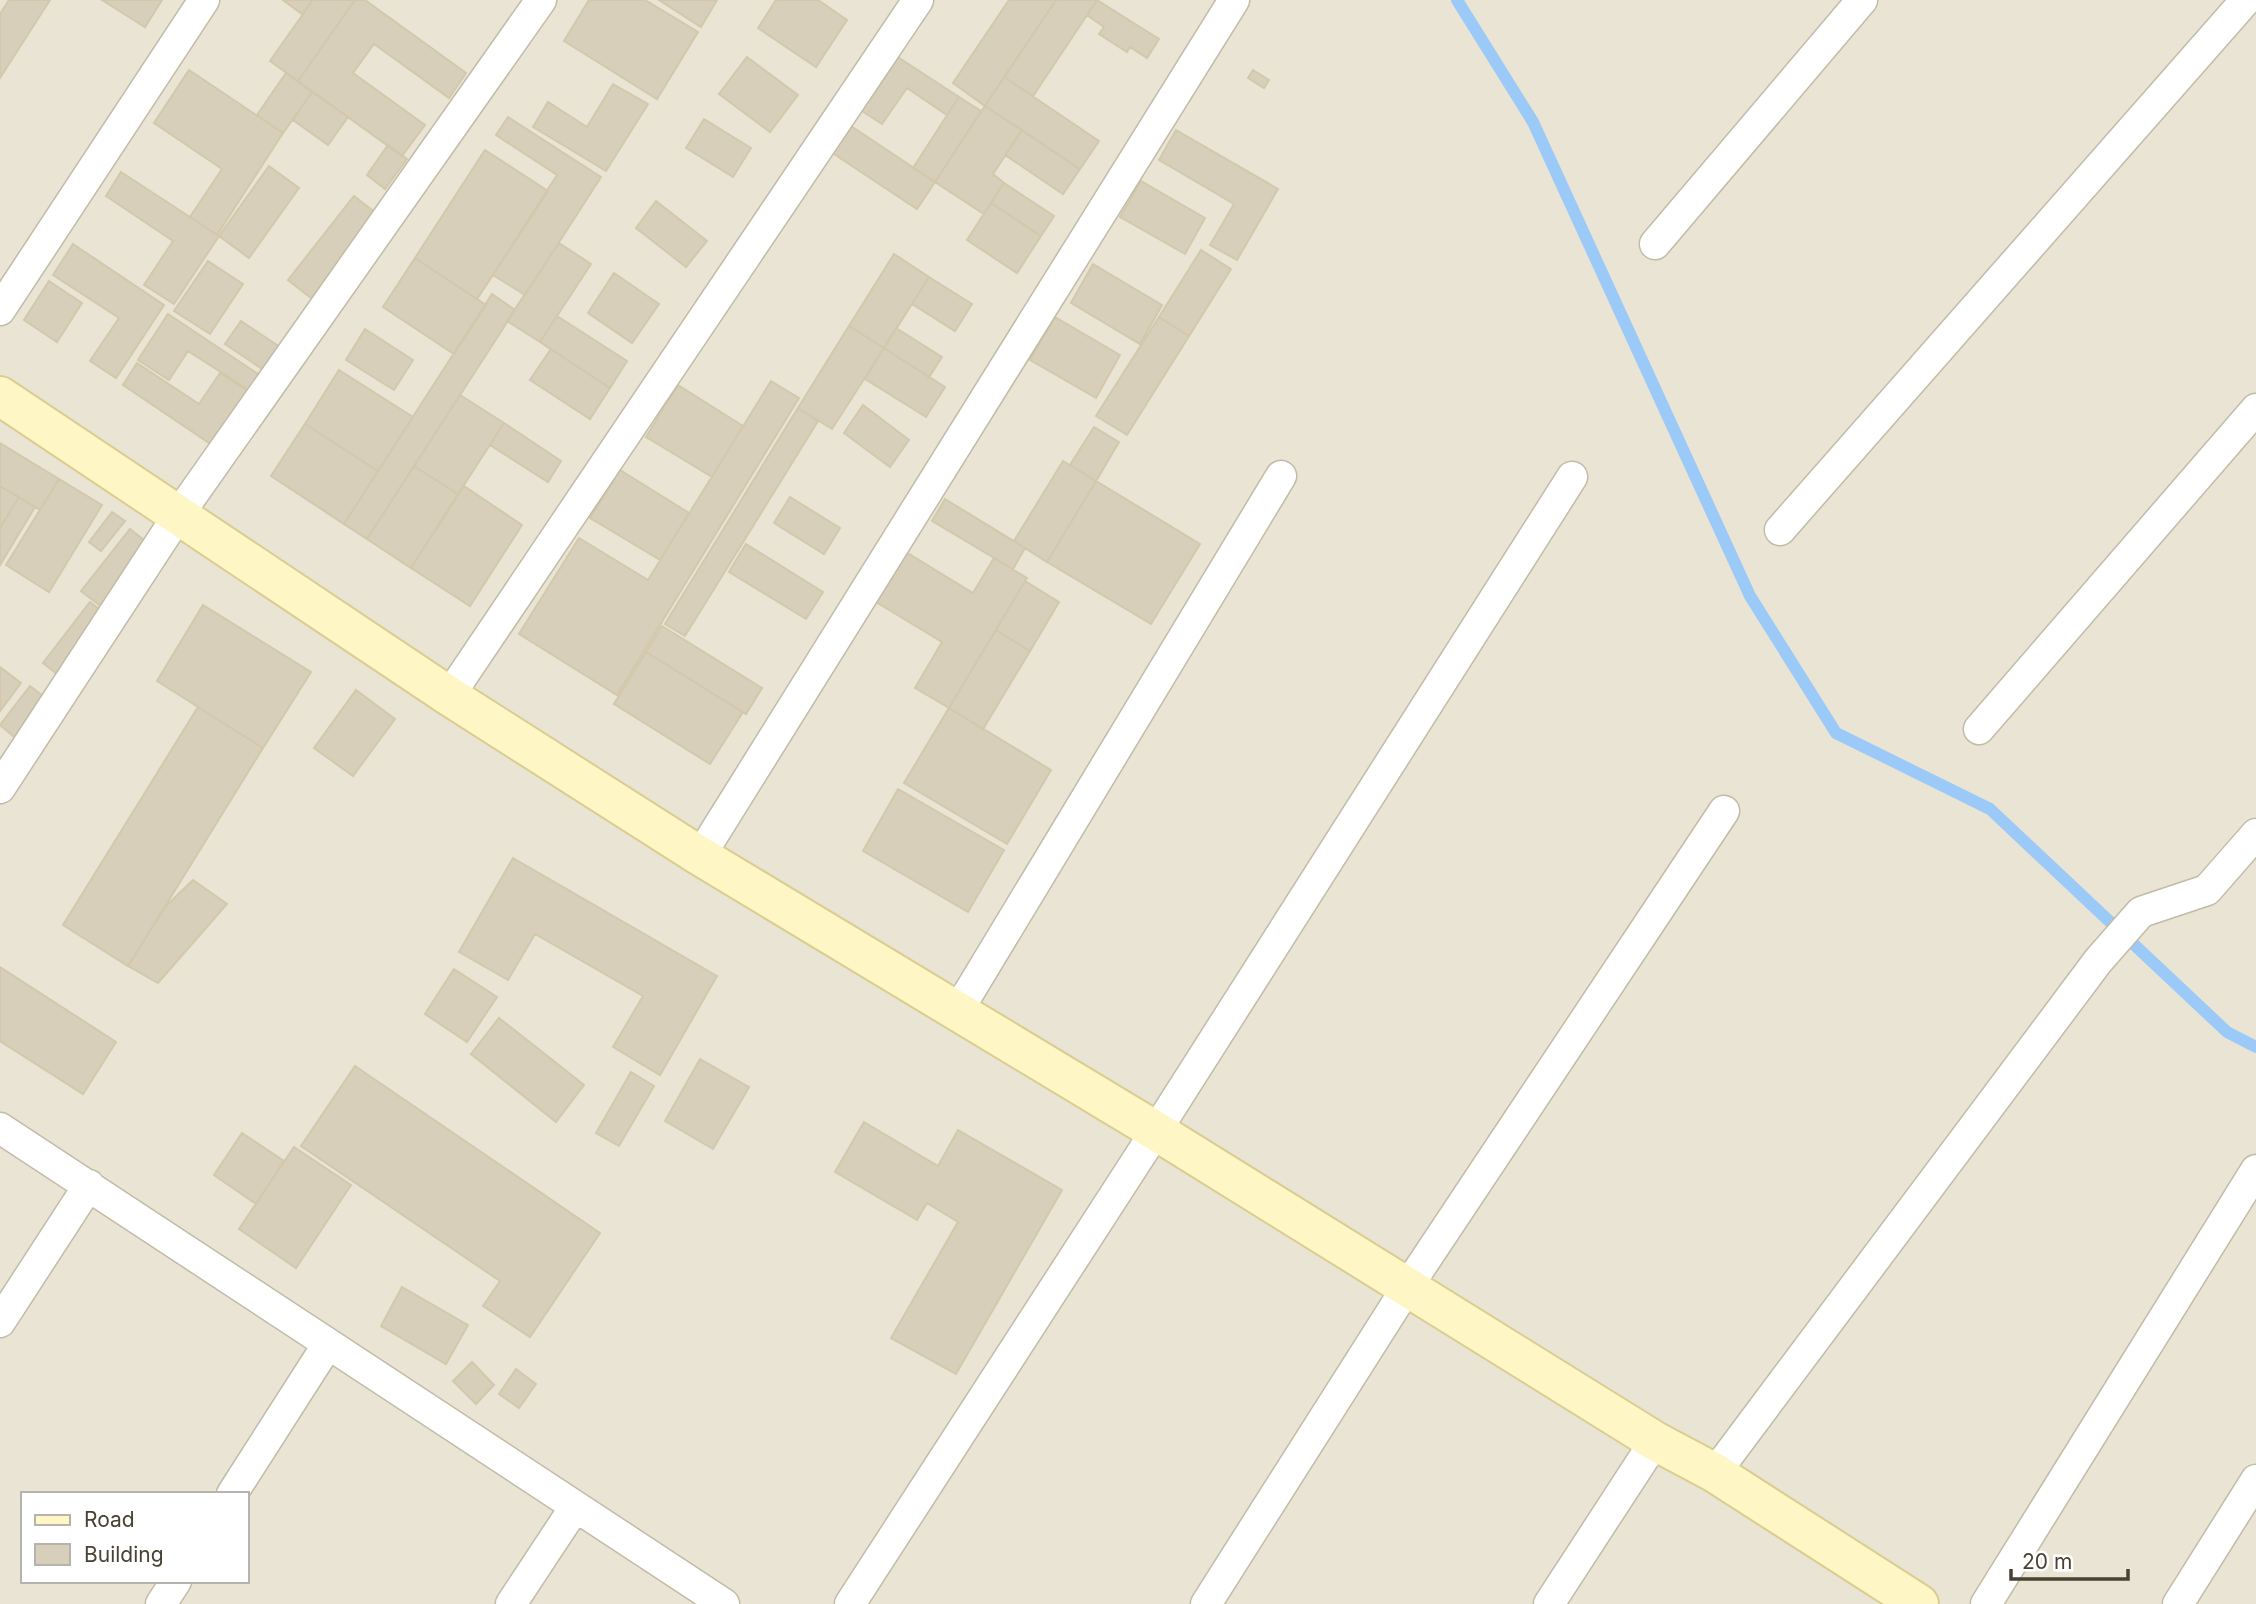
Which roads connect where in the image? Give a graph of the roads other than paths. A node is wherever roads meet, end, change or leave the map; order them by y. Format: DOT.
graph roads {
  1 [pos="204,0"];
  2 [pos="541,0"];
  3 [pos="918,0"];
  4 [pos="1234,0"];
  5 [pos="1862,0"];
  6 [pos="2246,0"];
  7 [pos="1655,244"];
  8 [pos="0,310"];
  9 [pos="0,396"];
  10 [pos="2256,409"];
  11 [pos="1281,476"];
  12 [pos="1572,477"];
  13 [pos="178,514"];
  14 [pos="1780,530"];
  15 [pos="449,696"];
  16 [pos="1979,729"];
  17 [pos="0,788"];
  18 [pos="1724,811"];
  19 [pos="2256,835"];
  20 [pos="700,856"];
  21 [pos="957,1012"];
  22 [pos="0,1128"];
  23 [pos="1156,1131"];
  24 [pos="2256,1170"];
  25 [pos="89,1185"];
  26 [pos="1406,1289"];
  27 [pos="0,1322"];
  28 [pos="328,1344"];
  29 [pos="1655,1441"];
  30 [pos="1715,1474"];
  31 [pos="2256,1480"];
  32 [pos="233,1492"];
  33 [pos="575,1507"];
  34 [pos="175,1583"];
  35 [pos="1902,1600"];
  36 [pos="161,1604"];
  37 [pos="510,1604"];
  38 [pos="724,1604"];
  39 [pos="850,1604"];
  40 [pos="1206,1604"];
  41 [pos="1549,1604"];
  42 [pos="1986,1604"];
  43 [pos="2178,1604"];
  1 -- 8 [label="street"];
  2 -- 13 [label="street"];
  3 -- 15 [label="street"];
  4 -- 20 [label="street"];
  5 -- 7 [label="street"];
  6 -- 14 [label="street"];
  9 -- 13 [label="street"];
  10 -- 16 [label="street"];
  11 -- 21 [label="street"];
  12 -- 23 [label="street"];
  13 -- 15 [label="street"];
  13 -- 17 [label="street"];
  15 -- 20 [label="street"];
  18 -- 26 [label="street"];
  19 -- 30 [label="street"];
  20 -- 21 [label="street"];
  21 -- 23 [label="street"];
  22 -- 25 [label="street"];
  23 -- 26 [label="street"];
  23 -- 39 [label="street"];
  24 -- 42 [label="street"];
  25 -- 27 [label="street"];
  25 -- 28 [label="street"];
  26 -- 29 [label="street"];
  26 -- 40 [label="street"];
  28 -- 32 [label="street"];
  28 -- 33 [label="street"];
  29 -- 30 [label="street"];
  29 -- 41 [label="street"];
  30 -- 35 [label="street"];
  31 -- 43 [label="street"];
  33 -- 37 [label="street"];
  33 -- 38 [label="street"];
  34 -- 36 [label="street"];
}
